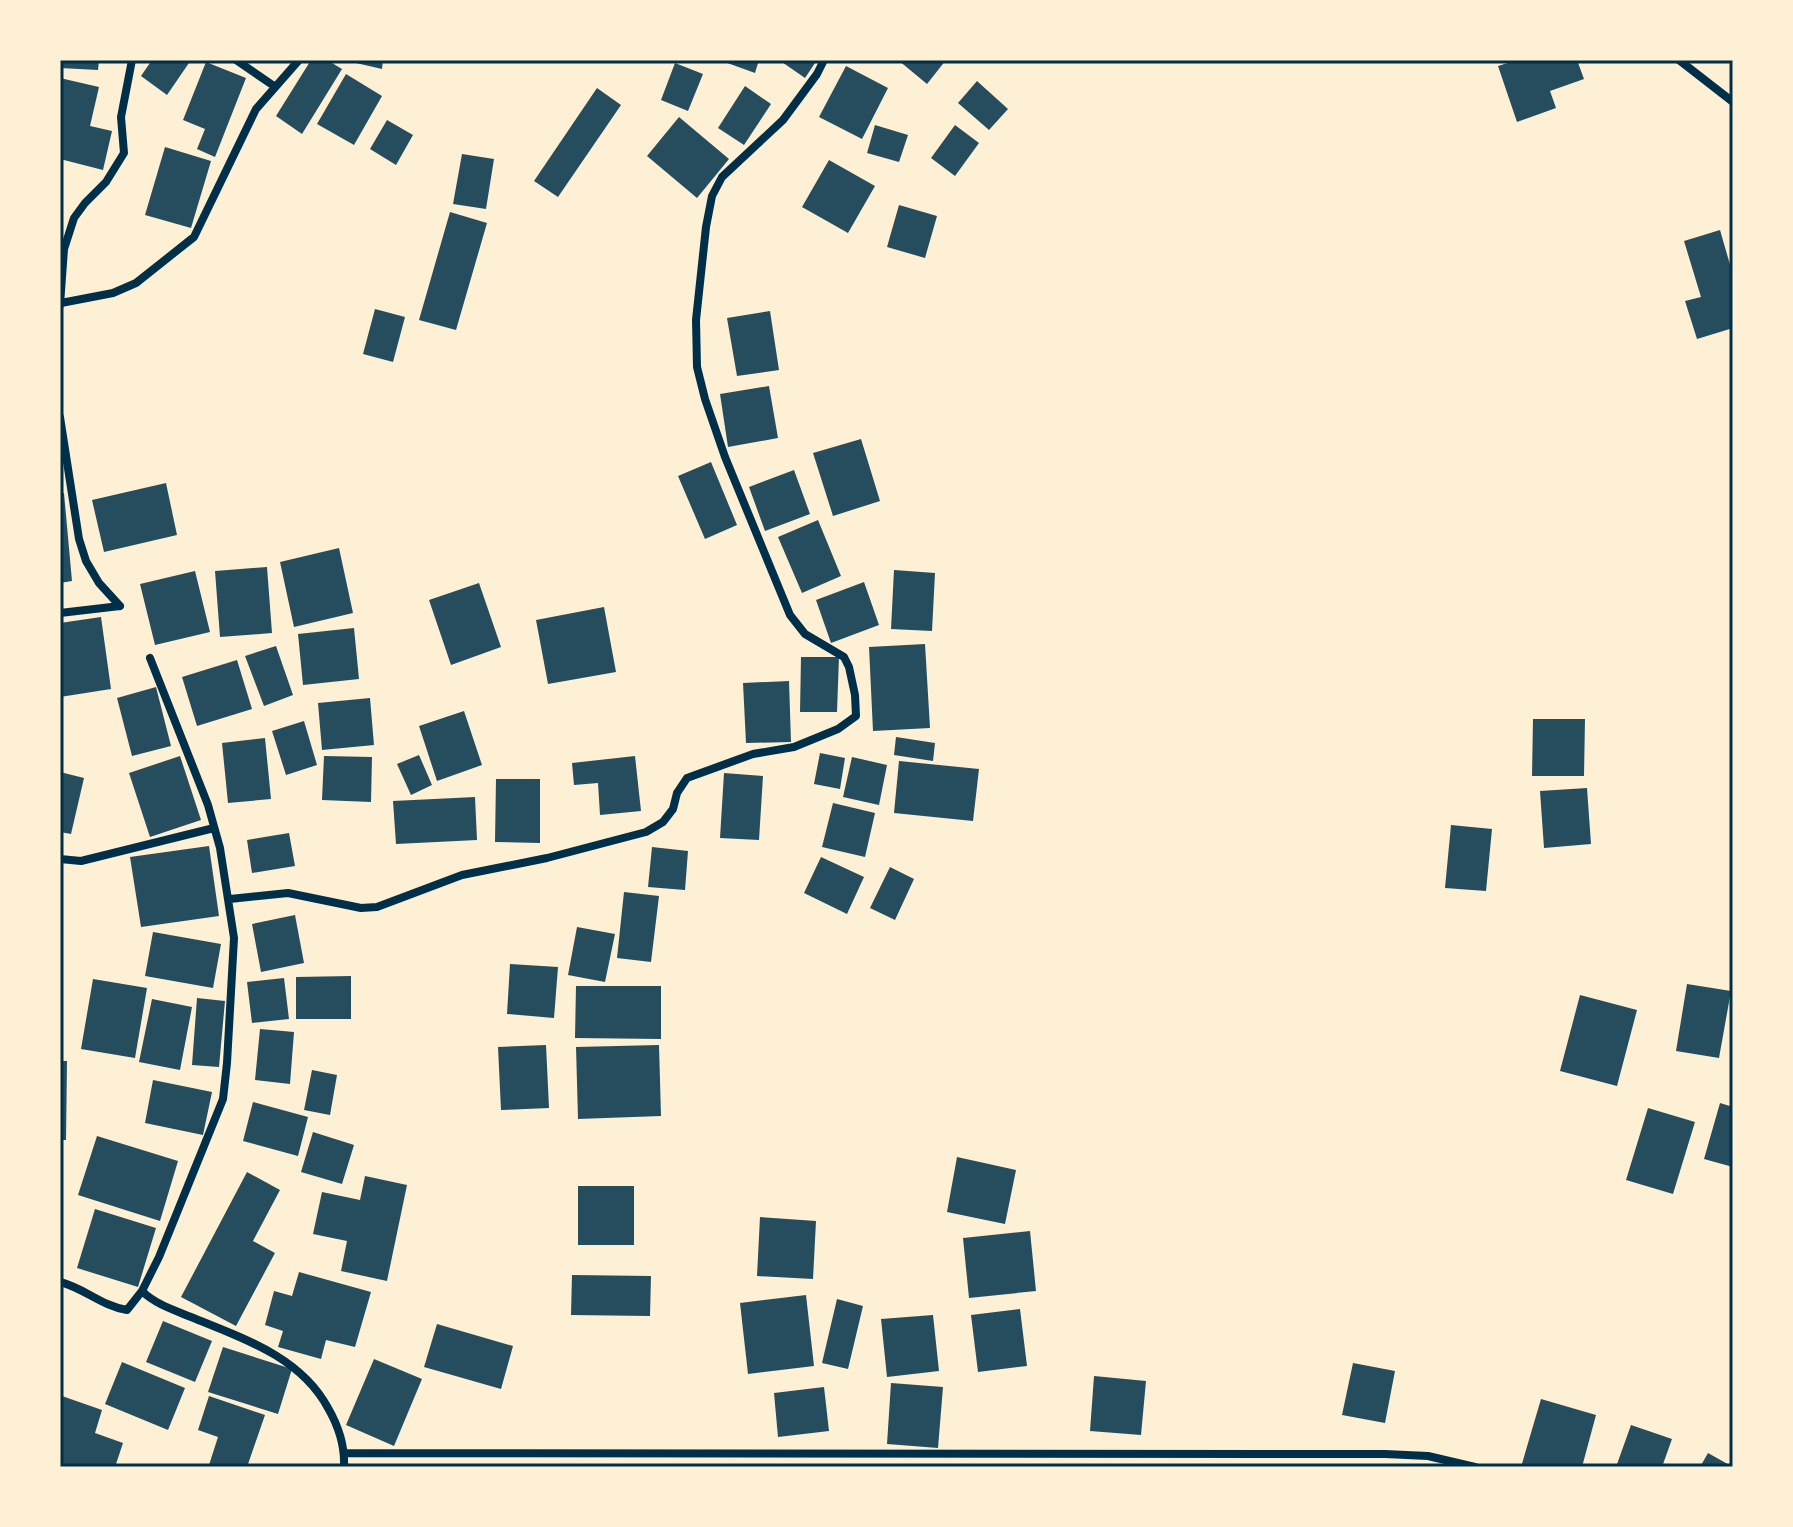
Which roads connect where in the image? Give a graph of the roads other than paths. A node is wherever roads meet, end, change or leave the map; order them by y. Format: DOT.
graph roads {
  1 [pos="132,60"];
  2 [pos="236,60"];
  3 [pos="299,60"];
  4 [pos="824,60"];
  5 [pos="1679,60"];
  6 [pos="274,86"];
  7 [pos="1733,102"];
  8 [pos="60,304"];
  9 [pos="60,417"];
  10 [pos="60,613"];
  11 [pos="150,658"];
  12 [pos="214,828"];
  13 [pos="60,859"];
  14 [pos="230,899"];
  15 [pos="60,1282"];
  16 [pos="142,1291"];
  17 [pos="345,1453"];
  18 [pos="344,1467"];
  19 [pos="1475,1467"];
  1 -- 8 [label="street"];
  2 -- 6 [label="street"];
  3 -- 6 [label="street"];
  4 -- 14 [label="street"];
  5 -- 7 [label="street"];
  6 -- 8 [label="street"];
  9 -- 10 [label="street"];
  11 -- 12 [label="street"];
  12 -- 13 [label="street"];
  12 -- 14 [label="street"];
  14 -- 16 [label="street"];
  15 -- 16 [label="street"];
  16 -- 17 [label="street"];
  17 -- 18 [label="street"];
  17 -- 19 [label="street"];
}
